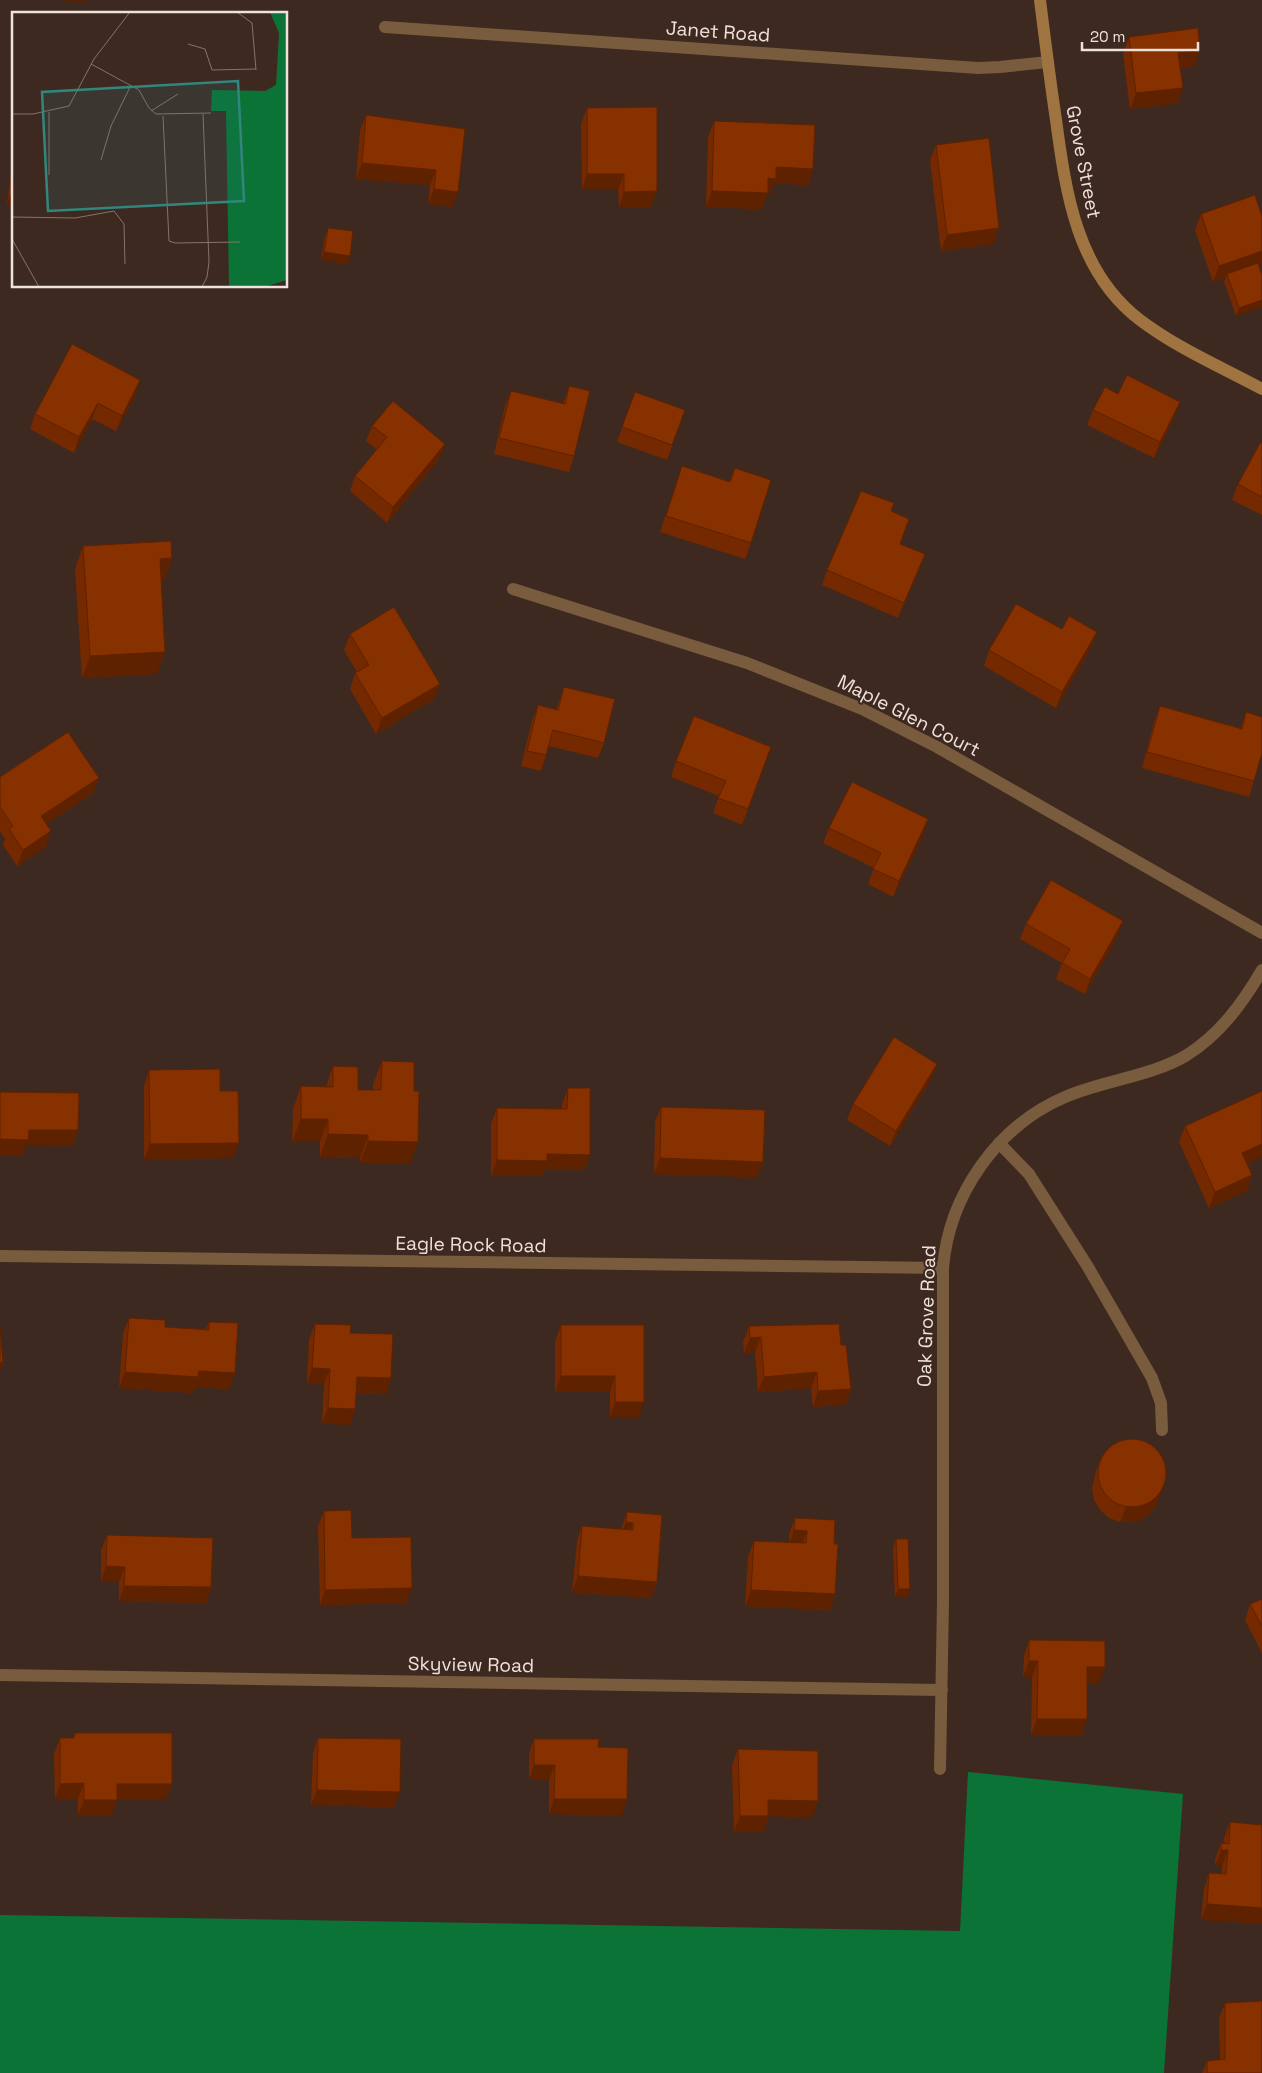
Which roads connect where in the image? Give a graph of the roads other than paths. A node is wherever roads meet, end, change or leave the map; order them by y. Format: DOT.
graph roads {
  1 [pos="1040,0"];
  2 [pos="385,26"];
  3 [pos="1048,62"];
  4 [pos="1262,388"];
  5 [pos="513,589"];
  6 [pos="1262,933"];
  7 [pos="1262,970"];
  8 [pos="999,1143"];
  9 [pos="0,1256"];
  10 [pos="942,1268"];
  11 [pos="1162,1430"];
  12 [pos="0,1675"];
  13 [pos="942,1690"];
  14 [pos="940,1769"];
  1 -- 3 [label="street, Grove Street"];
  2 -- 3 [label="street, Janet Road"];
  3 -- 4 [label="street, Grove Street"];
  5 -- 6 [label="street, Maple Glen Court"];
  7 -- 8 [label="street, Oak Grove Road"];
  8 -- 10 [label="street, Oak Grove Road"];
  8 -- 11 [label="street"];
  9 -- 10 [label="street, Eagle Rock Road"];
  10 -- 13 [label="street, Oak Grove Road"];
  12 -- 13 [label="street, Skyview Road"];
  13 -- 14 [label="street, Oak Grove Road"];
}
